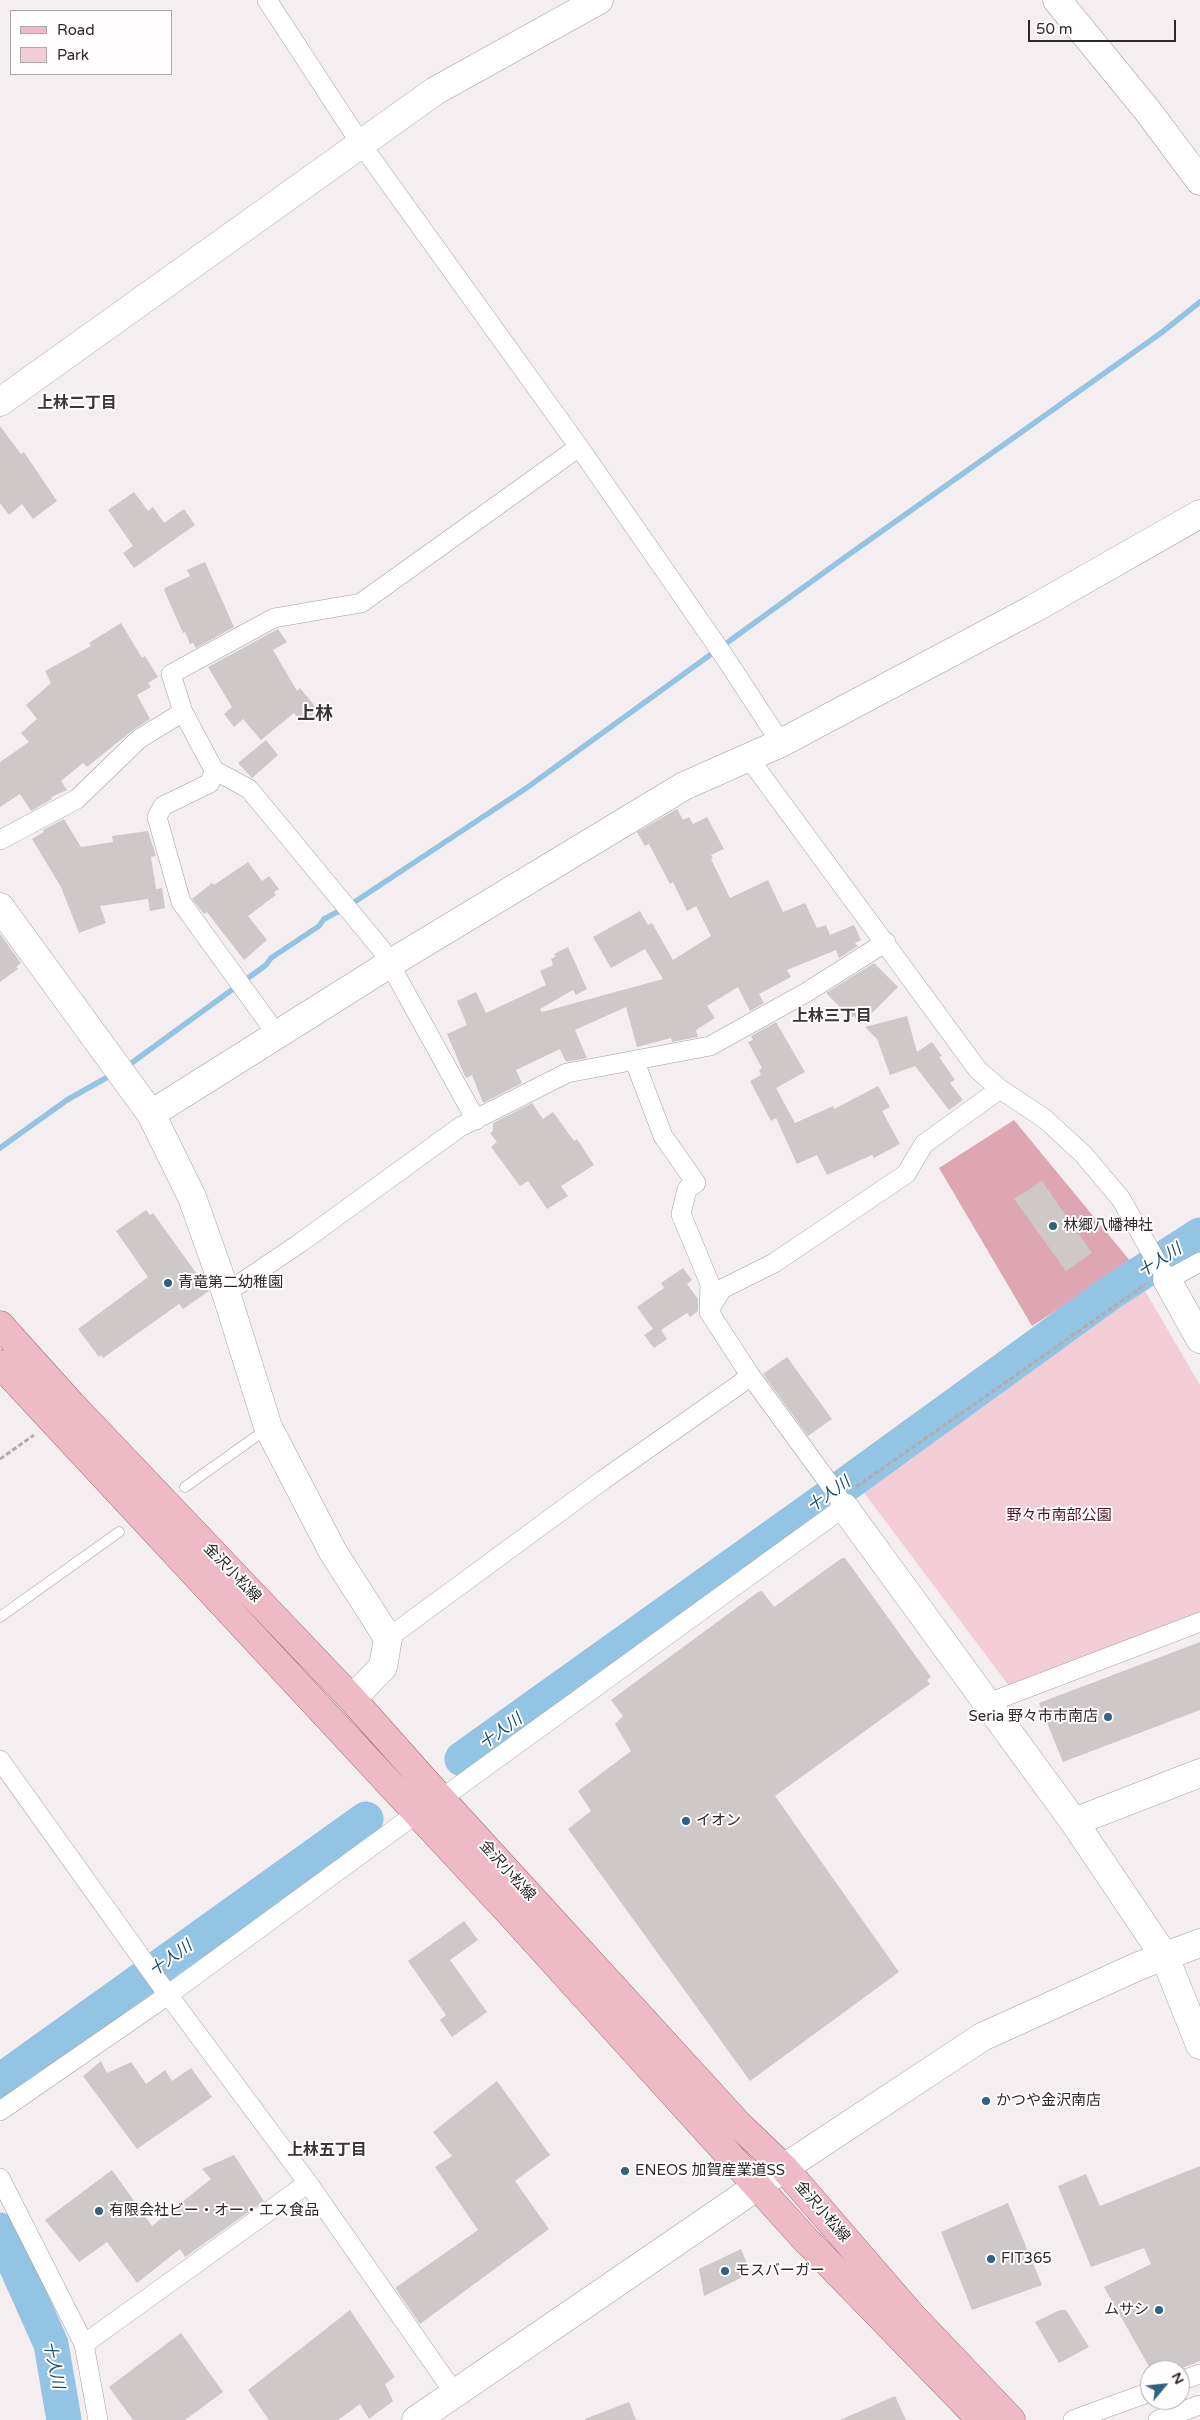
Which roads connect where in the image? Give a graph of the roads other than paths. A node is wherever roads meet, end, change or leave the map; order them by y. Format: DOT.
graph roads {
  1 [pos="267,0"];
  2 [pos="598,0"];
  3 [pos="1057,0"];
  4 [pos="361,144"];
  5 [pos="1200,181"];
  6 [pos="0,402"];
  7 [pos="579,447"];
  8 [pos="1200,514"];
  9 [pos="183,712"];
  10 [pos="781,742"];
  11 [pos="748,757"];
  12 [pos="214,770"];
  13 [pos="0,840"];
  14 [pos="0,907"];
  15 [pos="886,942"];
  16 [pos="391,963"];
  17 [pos="278,1036"];
  18 [pos="636,1062"];
  19 [pos="1000,1089"];
  20 [pos="151,1114"];
  21 [pos="476,1120"];
  22 [pos="1200,1262"];
  23 [pos="1163,1273"];
  24 [pos="226,1293"];
  25 [pos="709,1312"];
  26 [pos="0,1325"];
  27 [pos="1200,1339"];
  28 [pos="0,1364"];
  29 [pos="750,1375"];
  30 [pos="268,1427"];
  31 [pos="185,1487"];
  32 [pos="840,1500"];
  33 [pos="119,1532"];
  34 [pos="0,1617"];
  35 [pos="1200,1622"];
  36 [pos="388,1638"];
  37 [pos="352,1699"];
  38 [pos="988,1703"];
  39 [pos="0,1760"];
  40 [pos="1200,1773"];
  41 [pos="441,1799"];
  42 [pos="417,1812"];
  43 [pos="1074,1822"];
  44 [pos="1200,1943"];
  45 [pos="1165,1957"];
  46 [pos="163,1988"];
  47 [pos="1200,2045"];
  48 [pos="0,2111"];
  49 [pos="784,2168"];
  50 [pos="0,2178"];
  51 [pos="308,2183"];
  52 [pos="758,2188"];
  53 [pos="84,2344"];
  54 [pos="455,2394"];
  55 [pos="1140,2396"];
  56 [pos="1200,2405"];
  57 [pos="98,2420"];
  58 [pos="416,2420"];
  59 [pos="981,2420"];
  60 [pos="1011,2420"];
  61 [pos="1073,2420"];
  62 [pos="1158,2420"];
  1 -- 4 [label="street"];
  2 -- 4 [label="street"];
  3 -- 5 [label="street"];
  4 -- 6 [label="street"];
  4 -- 7 [label="street"];
  7 -- 9 [label="street"];
  7 -- 10 [label="street"];
  8 -- 10 [label="street"];
  9 -- 12 [label="street"];
  9 -- 13 [label="street"];
  10 -- 11 [label="street"];
  11 -- 15 [label="street"];
  11 -- 16 [label="street"];
  12 -- 16 [label="street"];
  12 -- 17 [label="street"];
  14 -- 20 [label="street"];
  15 -- 18 [label="street"];
  15 -- 19 [label="street"];
  16 -- 17 [label="street"];
  16 -- 21 [label="street"];
  17 -- 20 [label="street"];
  18 -- 21 [label="street"];
  18 -- 25 [label="street"];
  19 -- 23 [label="street"];
  19 -- 25 [label="street"];
  20 -- 24 [label="street"];
  21 -- 24 [label="street"];
  22 -- 23 [label="street"];
  23 -- 27 [label="street"];
  24 -- 30 [label="street"];
  25 -- 29 [label="street"];
  26 -- 37 [label="main road, 金沢小松線"];
  28 -- 42 [label="main road, 金沢小松線"];
  29 -- 32 [label="street"];
  29 -- 36 [label="street"];
  30 -- 31 [label="lane"];
  30 -- 36 [label="street"];
  32 -- 38 [label="street"];
  32 -- 41 [label="street"];
  33 -- 34 [label="lane"];
  35 -- 38 [label="street"];
  36 -- 37 [label="street"];
  37 -- 41 [label="main road, 金沢小松線"];
  38 -- 43 [label="street"];
  39 -- 46 [label="street"];
  40 -- 43 [label="street"];
  41 -- 49 [label="main road, 金沢小松線"];
  42 -- 46 [label="street"];
  42 -- 52 [label="main road, 金沢小松線"];
  43 -- 45 [label="street"];
  44 -- 45 [label="street"];
  45 -- 47 [label="street"];
  45 -- 49 [label="street"];
  46 -- 48 [label="street"];
  46 -- 51 [label="street"];
  49 -- 52 [label="street"];
  49 -- 60 [label="main road, 金沢小松線"];
  50 -- 53 [label="street"];
  51 -- 53 [label="street"];
  51 -- 54 [label="street"];
  52 -- 54 [label="street"];
  52 -- 59 [label="main road, 金沢小松線"];
  53 -- 57 [label="street"];
  54 -- 58 [label="street"];
  55 -- 61 [label="street"];
  56 -- 62 [label="street"];
}
